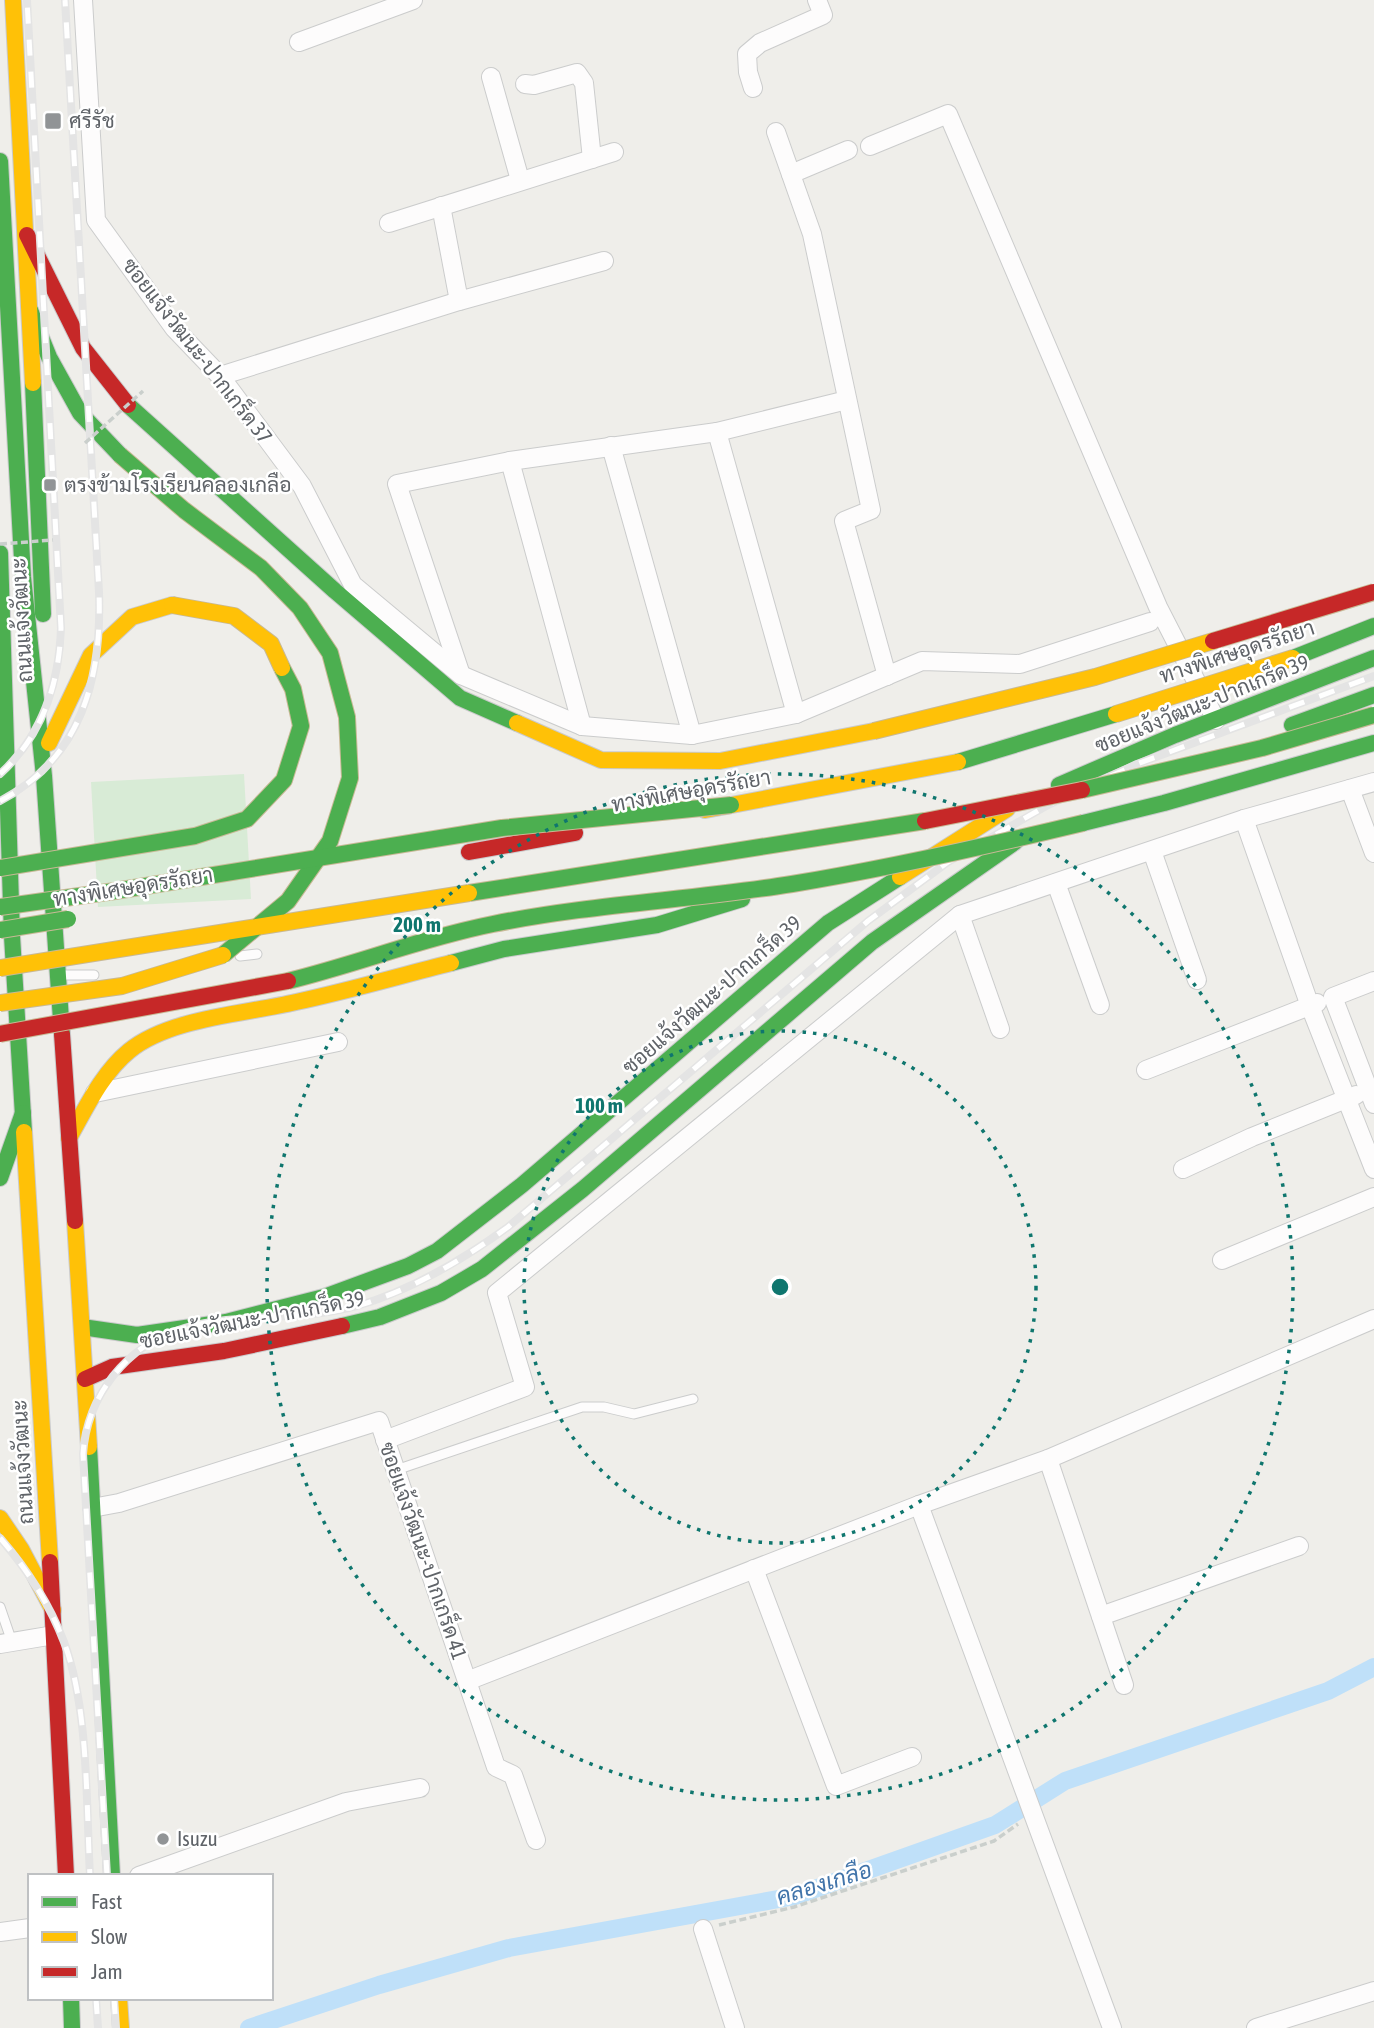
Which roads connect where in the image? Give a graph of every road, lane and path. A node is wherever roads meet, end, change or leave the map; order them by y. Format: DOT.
graph roads {
  1 [pos="13,0"];
  2 [pos="83,0"];
  3 [pos="413,0"];
  4 [pos="817,0"];
  5 [pos="299,42"];
  6 [pos="491,76"];
  7 [pos="525,84"];
  8 [pos="752,88"];
  9 [pos="776,132"];
  10 [pos="870,146"];
  11 [pos="848,150"];
  12 [pos="614,152"];
  13 [pos="592,159"];
  14 [pos="0,161"];
  15 [pos="791,174"];
  16 [pos="520,180"];
  17 [pos="440,205"];
  18 [pos="389,223"];
  19 [pos="27,236"];
  20 [pos="604,261"];
  21 [pos="459,301"];
  22 [pos="30,310"];
  23 [pos="220,376"];
  24 [pos="142,391"];
  25 [pos="847,400"];
  26 [pos="717,432"];
  27 [pos="85,443"];
  28 [pos="611,446"];
  29 [pos="509,461"];
  30 [pos="53,540"];
  31 [pos="0,544"];
  32 [pos="0,553"];
  33 [pos="1374,592"];
  34 [pos="1150,622"];
  35 [pos="1374,626"];
  36 [pos="1374,658"];
  37 [pos="461,675"];
  38 [pos="887,676"];
  39 [pos="1373,698"];
  40 [pos="796,714"];
  41 [pos="1374,715"];
  42 [pos="0,717"];
  43 [pos="1216,720"];
  44 [pos="582,726"];
  45 [pos="692,735"];
  46 [pos="49,743"];
  47 [pos="1374,743"];
  48 [pos="6,752"];
  49 [pos="44,776"];
  50 [pos="1374,782"];
  51 [pos="1350,789"];
  52 [pos="731,805"];
  53 [pos="1244,818"];
  54 [pos="1152,851"];
  55 [pos="1374,853"];
  56 [pos="455,855"];
  57 [pos="0,869"];
  58 [pos="331,875"];
  59 [pos="1056,883"];
  60 [pos="276,884"];
  61 [pos="792,884"];
  62 [pos="0,907"];
  63 [pos="960,915"];
  64 [pos="83,916"];
  65 [pos="4,935"];
  66 [pos="257,954"];
  67 [pos="0,968"];
  68 [pos="140,969"];
  69 [pos="101,974"];
  70 [pos="58,975"];
  71 [pos="1198,980"];
  72 [pos="1374,981"];
  73 [pos="1320,1002"];
  74 [pos="0,1003"];
  75 [pos="1100,1005"];
  76 [pos="1000,1029"];
  77 [pos="0,1034"];
  78 [pos="338,1042"];
  79 [pos="1146,1070"];
  80 [pos="94,1094"];
  81 [pos="1364,1096"];
  82 [pos="23,1113"];
  83 [pos="69,1138"];
  84 [pos="1183,1169"];
  85 [pos="1374,1169"];
  86 [pos="0,1178"];
  87 [pos="1374,1197"];
  88 [pos="1222,1261"];
  89 [pos="387,1294"];
  90 [pos="1374,1319"];
  91 [pos="82,1327"];
  92 [pos="85,1379"];
  93 [pos="693,1399"];
  94 [pos="385,1440"];
  95 [pos="1048,1460"];
  96 [pos="396,1470"];
  97 [pos="919,1505"];
  98 [pos="92,1508"];
  99 [pos="0,1518"];
  100 [pos="1299,1546"];
  101 [pos="754,1569"];
  102 [pos="0,1607"];
  103 [pos="53,1610"];
  104 [pos="1101,1616"];
  105 [pos="54,1635"];
  106 [pos="6,1643"];
  107 [pos="467,1681"];
  108 [pos="1124,1685"];
  109 [pos="912,1757"];
  110 [pos="420,1788"];
  111 [pos="1033,1813"];
  112 [pos="536,1840"];
  113 [pos="66,1874"];
  114 [pos="112,1874"];
  115 [pos="145,1874"];
  116 [pos="28,1928"];
  117 [pos="703,1928"];
  118 [pos="0,1932"];
  119 [pos="1374,1991"];
  120 [pos="71,2000"];
  121 [pos="119,2000"];
  122 [pos="72,2028"];
  123 [pos="121,2028"];
  124 [pos="735,2028"];
  125 [pos="1112,2028"];
  126 [pos="1256,2028"];
  1 -- 19 [label="main road, ถนนแจ้งวัฒนะ"];
  2 -- 23 [label="street, ซอยแจ้งวัฒนะ-ปากเกร็ด 37"];
  3 -- 5 [label="street"];
  4 -- 8 [label="street"];
  6 -- 16 [label="street"];
  7 -- 13 [label="street"];
  9 -- 15 [label="street"];
  10 -- 43 [label="street"];
  11 -- 15 [label="street"];
  12 -- 13 [label="street"];
  13 -- 16 [label="street"];
  14 -- 49 [label="main road, ถนนแจ้งวัฒนะ"];
  15 -- 25 [label="street"];
  16 -- 17 [label="street"];
  17 -- 18 [label="street"];
  17 -- 21 [label="street"];
  19 -- 22 [label="main road, ถนนแจ้งวัฒนะ"];
  19 -- 33 [label="main road, bridge"];
  20 -- 21 [label="street"];
  21 -- 23 [label="street"];
  22 -- 46 [label="main road, ถนนแจ้งวัฒนะ"];
  22 -- 74 [label="main road, bridge"];
  23 -- 37 [label="street, ซอยแจ้งวัฒนะ-ปากเกร็ด 37"];
  24 -- 27 [label="path, bridge"];
  25 -- 26 [label="street"];
  25 -- 38 [label="street"];
  26 -- 28 [label="street"];
  26 -- 40 [label="street"];
  28 -- 29 [label="street"];
  28 -- 45 [label="street"];
  29 -- 37 [label="street"];
  29 -- 44 [label="street"];
  30 -- 31 [label="path, bridge"];
  32 -- 48 [label="main road, ถนนแจ้งวัฒนะ"];
  34 -- 38 [label="street, ซอยแจ้งวัฒนะ-ปากเกร็ด 37"];
  35 -- 52 [label="main road, ทางพิเศษอุดรรัถยา, bridge"];
  36 -- 43 [label="main road, ซอยแจ้งวัฒนะ-ปากเกร็ด 39"];
  37 -- 44 [label="street, ซอยแจ้งวัฒนะ-ปากเกร็ด 37"];
  38 -- 40 [label="street, ซอยแจ้งวัฒนะ-ปากเกร็ด 37"];
  39 -- 89 [label="main road, ซอยแจ้งวัฒนะ-ปากเกร็ด 39"];
  40 -- 45 [label="street, ซอยแจ้งวัฒนะ-ปากเกร็ด 37"];
  41 -- 67 [label="main road, bridge"];
  42 -- 48 [label="main road, ถนนแจ้งวัฒนะ"];
  43 -- 89 [label="main road, ซอยแจ้งวัฒนะ-ปากเกร็ด 39"];
  44 -- 45 [label="street, ซอยแจ้งวัฒนะ-ปากเกร็ด 37"];
  46 -- 49 [label="main road, ถนนแจ้งวัฒนะ"];
  46 -- 57 [label="main road, bridge"];
  47 -- 61 [label="main road, bridge"];
  48 -- 65 [label="main road, ถนนแจ้งวัฒนะ"];
  49 -- 70 [label="main road, ถนนแจ้งวัฒนะ"];
  50 -- 51 [label="street"];
  51 -- 53 [label="street"];
  51 -- 55 [label="street"];
  52 -- 56 [label="main road, ทางพิเศษอุดรรัถยา, bridge"];
  52 -- 62 [label="main road, bridge"];
  53 -- 54 [label="street"];
  53 -- 73 [label="street"];
  54 -- 59 [label="street"];
  54 -- 71 [label="street"];
  58 -- 60 [label="main road"];
  59 -- 63 [label="street"];
  59 -- 75 [label="street"];
  61 -- 77 [label="main road, bridge"];
  61 -- 80 [label="main road, bridge"];
  63 -- 76 [label="street"];
  63 -- 94 [label="street"];
  64 -- 65 [label="main road, ทางพิเศษอุดรรัถยา, bridge"];
  65 -- 82 [label="main road, ถนนแจ้งวัฒนะ"];
  66 -- 68 [label="lane"];
  69 -- 70 [label="lane"];
  70 -- 83 [label="main road, ถนนแจ้งวัฒนะ"];
  72 -- 73 [label="street"];
  73 -- 79 [label="street"];
  73 -- 81 [label="street"];
  78 -- 80 [label="street"];
  80 -- 83 [label="main road"];
  81 -- 84 [label="street"];
  81 -- 85 [label="street"];
  82 -- 86 [label="main road"];
  82 -- 103 [label="main road, ถนนแจ้งวัฒนะ"];
  83 -- 91 [label="main road, ถนนแจ้งวัฒนะ"];
  87 -- 88 [label="street"];
  89 -- 91 [label="main road, ซอยแจ้งวัฒนะ-ปากเกร็ด 39"];
  89 -- 92 [label="main road, ซอยแจ้งวัฒนะ-ปากเกร็ด 39"];
  90 -- 95 [label="street"];
  91 -- 92 [label="main road, ถนนแจ้งวัฒนะ"];
  92 -- 98 [label="main road, ถนนแจ้งวัฒนะ"];
  93 -- 96 [label="lane"];
  94 -- 96 [label="street, ซอยแจ้งวัฒนะ-ปากเกร็ด 41"];
  94 -- 98 [label="street, ซอยแจ้งวัฒนะ-ปากเกร็ด 41"];
  95 -- 97 [label="street"];
  95 -- 104 [label="street"];
  96 -- 107 [label="street, ซอยแจ้งวัฒนะ-ปากเกร็ด 41"];
  97 -- 101 [label="street"];
  97 -- 111 [label="street"];
  98 -- 114 [label="main road, ถนนแจ้งวัฒนะ"];
  99 -- 103 [label="main road"];
  100 -- 104 [label="street"];
  101 -- 107 [label="street"];
  101 -- 109 [label="street"];
  102 -- 106 [label="lane"];
  103 -- 105 [label="main road, ถนนแจ้งวัฒนะ"];
  104 -- 108 [label="street"];
  105 -- 106 [label="street"];
  105 -- 113 [label="main road, ถนนแจ้งวัฒนะ"];
  107 -- 112 [label="street, ซอยแจ้งวัฒนะ-ปากเกร็ด 41"];
  110 -- 115 [label="street"];
  111 -- 117 [label="path"];
  111 -- 125 [label="street"];
  116 -- 118 [label="street"];
  117 -- 124 [label="street"];
  119 -- 126 [label="street"];
  120 -- 122 [label="main road"];
  121 -- 123 [label="main road"];
}
